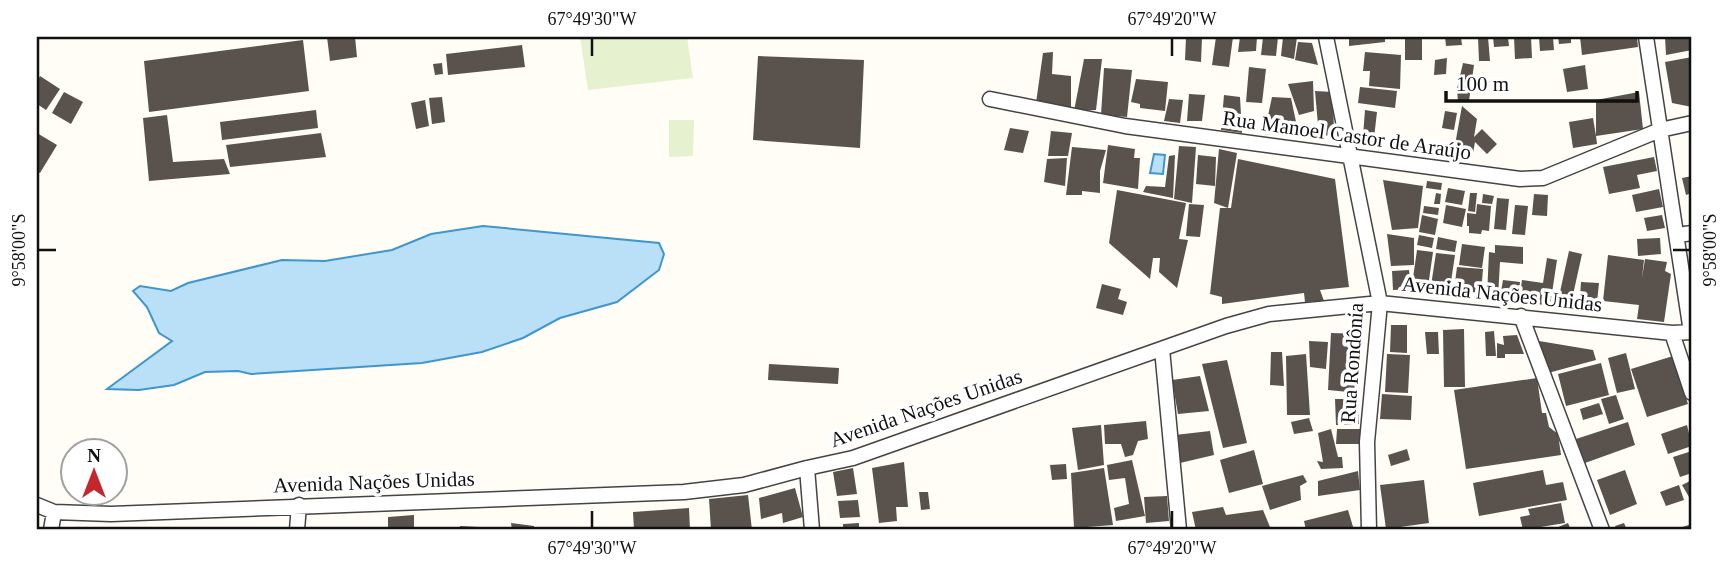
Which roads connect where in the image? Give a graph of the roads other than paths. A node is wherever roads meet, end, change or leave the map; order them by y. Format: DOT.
graph roads {
  1 [pos="1326,37"];
  2 [pos="1646,37"];
  3 [pos="990,99"];
  4 [pos="1692,123"];
  5 [pos="1660,130"];
  6 [pos="1351,158"];
  7 [pos="1685,234"];
  8 [pos="1380,303"];
  9 [pos="1521,316"];
  10 [pos="1692,332"];
  11 [pos="1672,333"];
  12 [pos="1162,349"];
  13 [pos="1692,393"];
  14 [pos="807,468"];
  15 [pos="37,505"];
  16 [pos="299,506"];
  17 [pos="54,512"];
  18 [pos="51,530"];
  19 [pos="298,530"];
  20 [pos="812,530"];
  21 [pos="1179,530"];
  22 [pos="1369,530"];
  23 [pos="1602,530"];
  1 -- 6 [label="street, Rua Rondônia"];
  2 -- 5 [label="street"];
  3 -- 6 [label="street, Rua Manoel Castor de Araújo"];
  4 -- 5 [label="street, Rua Manoel Castor de Araújo"];
  5 -- 6 [label="street, Rua Manoel Castor de Araújo"];
  5 -- 7 [label="street"];
  6 -- 8 [label="street, Rua Rondônia"];
  7 -- 10 [label="street"];
  8 -- 9 [label="street, Avenida Nações Unidas"];
  8 -- 12 [label="street, Avenida Nações Unidas"];
  8 -- 22 [label="street, Rua Rondônia"];
  9 -- 11 [label="street, Avenida Nações Unidas"];
  9 -- 23 [label="street"];
  10 -- 11 [label="street, Avenida Nações Unidas"];
  11 -- 13 [label="street"];
  12 -- 14 [label="street, Avenida Nações Unidas"];
  12 -- 21 [label="street"];
  14 -- 16 [label="street, Avenida Nações Unidas"];
  14 -- 20 [label="street"];
  15 -- 17 [label="street, Avenida Nações Unidas"];
  16 -- 17 [label="street, Avenida Nações Unidas"];
  16 -- 19 [label="street"];
  17 -- 18 [label="street"];
}
